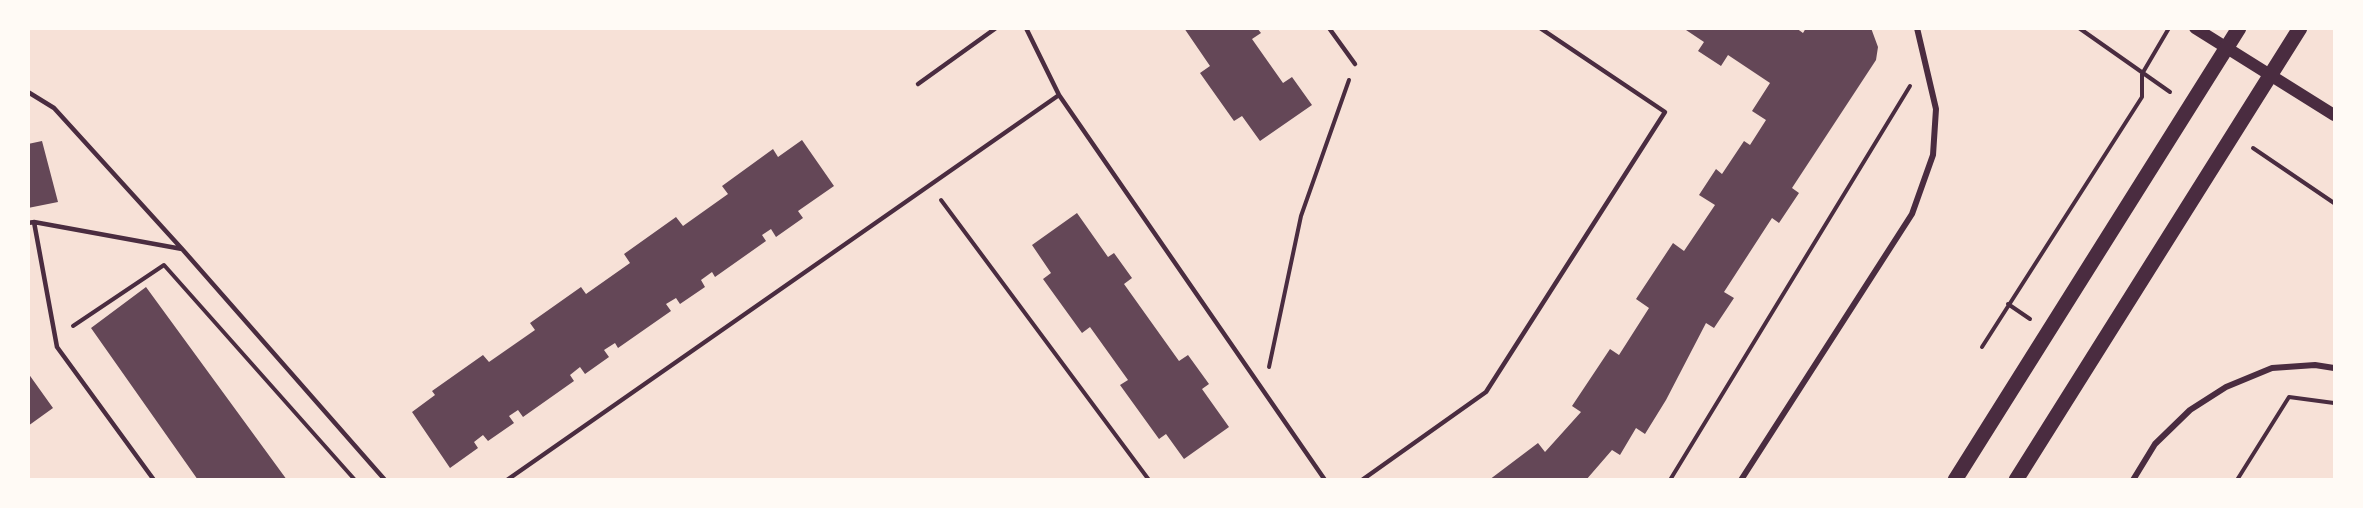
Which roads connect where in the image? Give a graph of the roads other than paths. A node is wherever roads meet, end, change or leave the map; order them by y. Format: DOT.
graph roads {
  1 [pos="996,28"];
  2 [pos="1026,28"];
  3 [pos="1329,28"];
  4 [pos="1540,28"];
  5 [pos="1917,28"];
  6 [pos="2195,28"];
  7 [pos="2240,28"];
  8 [pos="2300,28"];
  9 [pos="2227,49"];
  10 [pos="1355,64"];
  11 [pos="2271,76"];
  12 [pos="918,84"];
  13 [pos="28,92"];
  14 [pos="1059,95"];
  15 [pos="2334,115"];
  16 [pos="31,222"];
  17 [pos="183,250"];
  18 [pos="2334,368"];
  19 [pos="154,480"];
  20 [pos="385,480"];
  21 [pos="507,480"];
  22 [pos="1325,480"];
  23 [pos="1362,480"];
  24 [pos="1741,480"];
  25 [pos="1955,480"];
  26 [pos="2016,480"];
  27 [pos="2133,480"];
  1 -- 12 [label="lane"];
  2 -- 14 [label="lane"];
  3 -- 10 [label="lane"];
  4 -- 23 [label="lane"];
  5 -- 24 [label="street"];
  6 -- 9 [label="main road"];
  7 -- 9 [label="main road"];
  8 -- 11 [label="main road"];
  9 -- 11 [label="main road"];
  9 -- 25 [label="main road"];
  11 -- 15 [label="main road"];
  11 -- 26 [label="main road"];
  13 -- 17 [label="lane"];
  14 -- 21 [label="lane"];
  14 -- 22 [label="lane"];
  16 -- 17 [label="lane"];
  16 -- 19 [label="lane"];
  17 -- 20 [label="lane"];
  18 -- 27 [label="street"];
}
